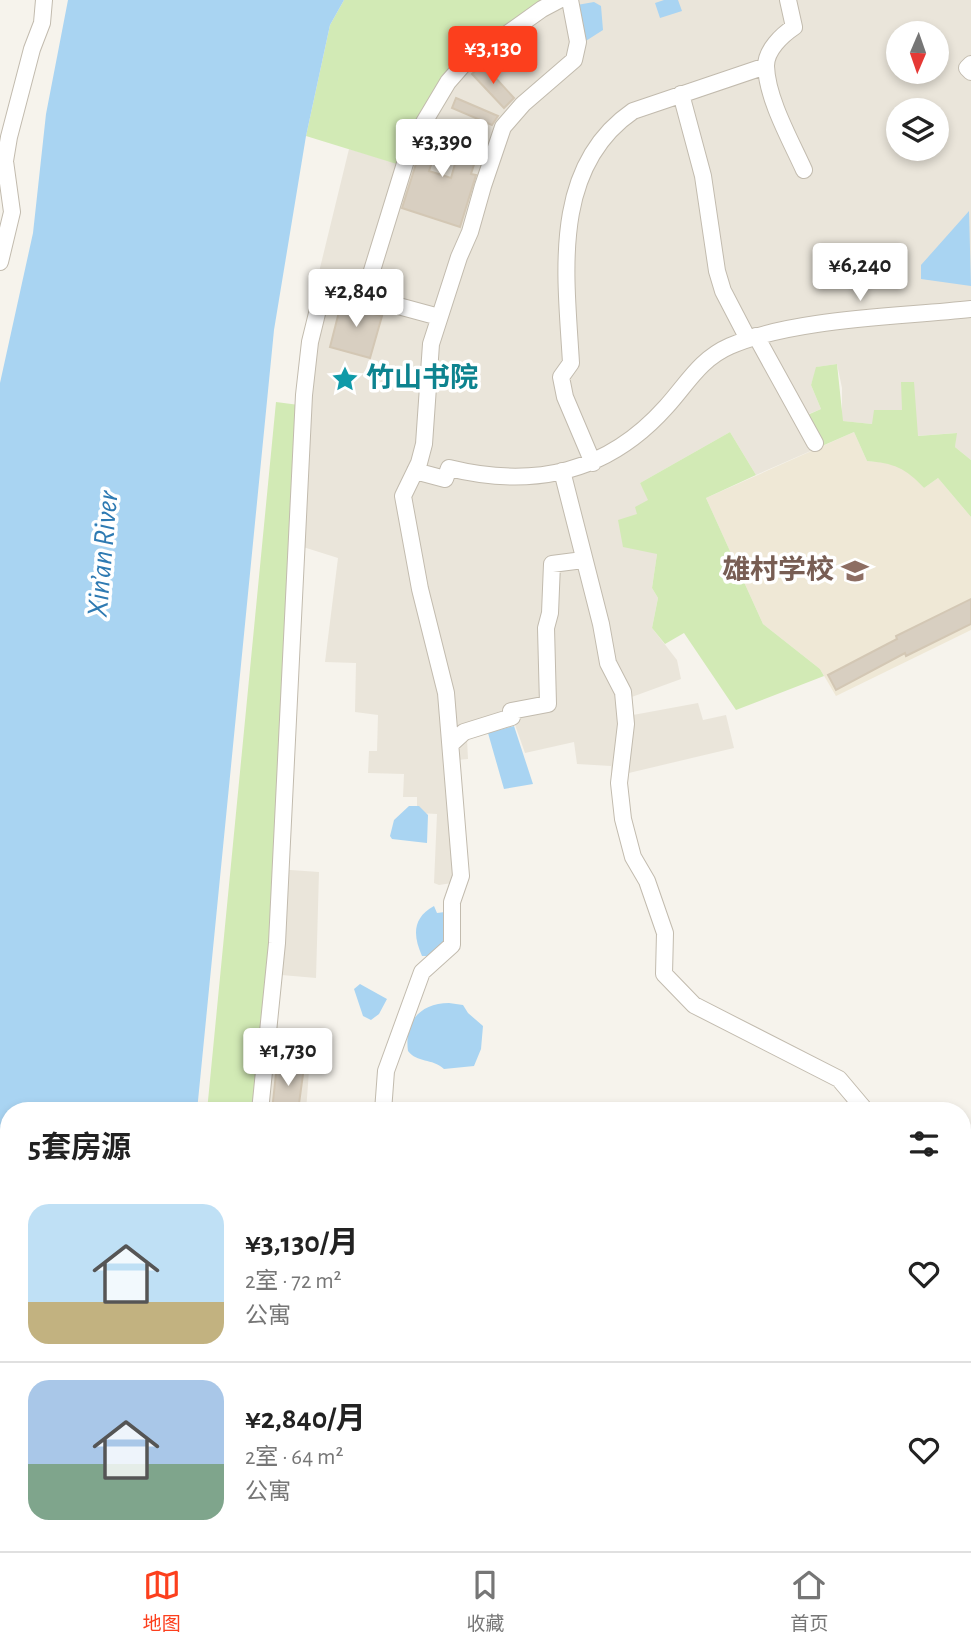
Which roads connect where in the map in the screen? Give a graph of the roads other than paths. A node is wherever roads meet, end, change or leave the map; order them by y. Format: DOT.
graph roads {
  1 [pos="44,0"];
  2 [pos="559,0"];
  3 [pos="570,0"];
  4 [pos="788,0"];
  5 [pos="971,64"];
  6 [pos="766,66"];
  7 [pos="971,72"];
  8 [pos="681,94"];
  9 [pos="804,170"];
  10 [pos="0,262"];
  11 [pos="366,290"];
  12 [pos="971,309"];
  13 [pos="439,317"];
  14 [pos="752,337"];
  15 [pos="815,443"];
  16 [pos="593,463"];
  17 [pos="415,471"];
  18 [pos="562,471"];
  19 [pos="583,560"];
  20 [pos="452,743"];
  21 [pos="261,1102"];
  22 [pos="384,1102"];
  23 [pos="858,1102"];
  1 -- 10 [label="street"];
  2 -- 11 [label="street"];
  3 -- 13 [label="street"];
  4 -- 6 [label="street"];
  5 -- 7 [label="street"];
  6 -- 8 [label="street"];
  6 -- 9 [label="street"];
  8 -- 14 [label="street"];
  8 -- 16 [label="street"];
  11 -- 13 [label="street"];
  11 -- 21 [label="street"];
  12 -- 14 [label="street"];
  13 -- 17 [label="street"];
  14 -- 15 [label="street"];
  14 -- 16 [label="street"];
  16 -- 18 [label="street"];
  17 -- 18 [label="street"];
  17 -- 20 [label="street"];
  18 -- 19 [label="street"];
  19 -- 20 [label="street"];
  19 -- 23 [label="street"];
  20 -- 22 [label="street"];
}
